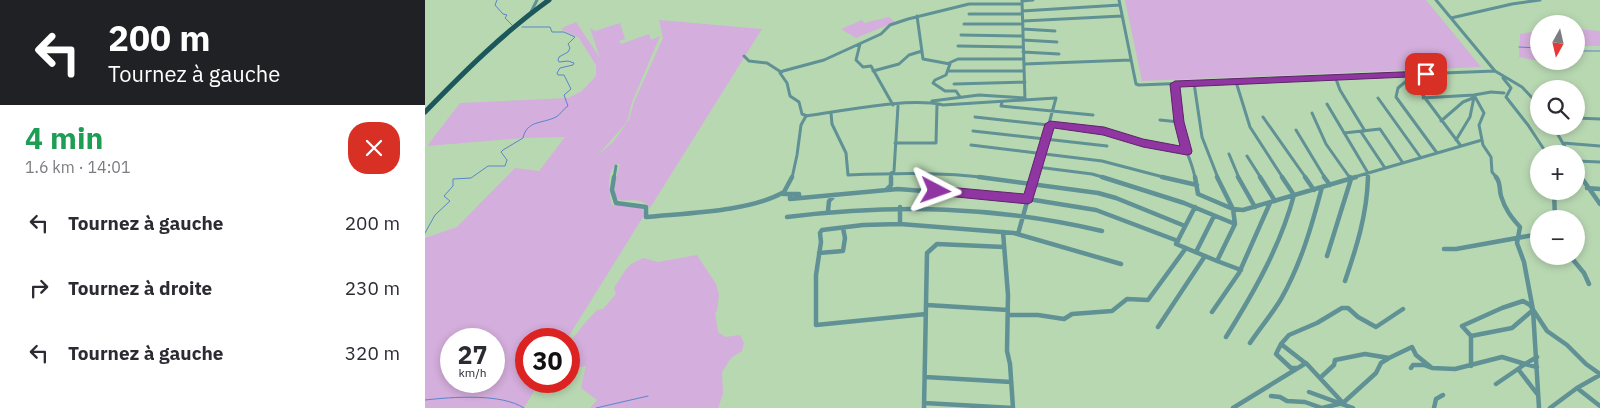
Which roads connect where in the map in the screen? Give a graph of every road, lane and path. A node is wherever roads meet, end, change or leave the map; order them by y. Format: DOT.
graph roads {
  1 [pos="537,0"];
  2 [pos="549,0"];
  3 [pos="1033,0"];
  4 [pos="1119,0"];
  5 [pos="1436,0"];
  6 [pos="1539,0"];
  7 [pos="974,2"];
  8 [pos="1022,2"];
  9 [pos="1512,2"];
  10 [pos="1120,5"];
  11 [pos="531,12"];
  12 [pos="1022,13"];
  13 [pos="969,14"];
  14 [pos="917,16"];
  15 [pos="1122,16"];
  16 [pos="1451,18"];
  17 [pos="1023,23"];
  18 [pos="964,24"];
  19 [pos="1023,29"];
  20 [pos="1055,31"];
  21 [pos="961,35"];
  22 [pos="1023,38"];
  23 [pos="1057,42"];
  24 [pos="861,43"];
  25 [pos="958,46"];
  26 [pos="1023,46"];
  27 [pos="922,51"];
  28 [pos="1023,52"];
  29 [pos="916,53"];
  30 [pos="1059,54"];
  31 [pos="744,56"];
  32 [pos="922,56"];
  33 [pos="1024,59"];
  34 [pos="1131,60"];
  35 [pos="949,63"];
  36 [pos="1024,64"];
  37 [pos="873,71"];
  38 [pos="948,71"];
  39 [pos="1024,71"];
  40 [pos="1495,71"];
  41 [pos="781,72"];
  42 [pos="1409,76"];
  43 [pos="1502,76"];
  44 [pos="1341,78"];
  45 [pos="1025,82"];
  46 [pos="1194,83"];
  47 [pos="954,84"];
  48 [pos="1175,84"];
  49 [pos="1237,85"];
  50 [pos="1504,93"];
  51 [pos="1530,95"];
  52 [pos="960,96"];
  53 [pos="1474,97"];
  54 [pos="1378,98"];
  55 [pos="1423,98"];
  56 [pos="1025,99"];
  57 [pos="930,102"];
  58 [pos="1002,102"];
  59 [pos="937,104"];
  60 [pos="1327,104"];
  61 [pos="896,106"];
  62 [pos="1053,110"];
  63 [pos="425,112"];
  64 [pos="831,113"];
  65 [pos="1312,113"];
  66 [pos="1093,115"];
  67 [pos="807,116"];
  68 [pos="975,117"];
  69 [pos="1263,118"];
  70 [pos="1585,118"];
  71 [pos="1600,119"];
  72 [pos="1160,120"];
  73 [pos="1441,121"];
  74 [pos="1179,122"];
  75 [pos="1050,124"];
  76 [pos="1296,130"];
  77 [pos="973,131"];
  78 [pos="1363,132"];
  79 [pos="1344,133"];
  80 [pos="1559,135"];
  81 [pos="1046,138"];
  82 [pos="1456,140"];
  83 [pos="1483,140"];
  84 [pos="1563,142"];
  85 [pos="895,143"];
  86 [pos="971,145"];
  87 [pos="1541,145"];
  88 [pos="1564,145"];
  89 [pos="1107,146"];
  90 [pos="1461,146"];
  91 [pos="1600,146"];
  92 [pos="1187,151"];
  93 [pos="1437,153"];
  94 [pos="1041,154"];
  95 [pos="1229,154"];
  96 [pos="1247,156"];
  97 [pos="1421,158"];
  98 [pos="1585,162"];
  99 [pos="1600,162"];
  100 [pos="1403,163"];
  101 [pos="616,166"];
  102 [pos="1037,167"];
  103 [pos="1385,168"];
  104 [pos="894,172"];
  105 [pos="1368,173"];
  106 [pos="1351,178"];
  107 [pos="1033,183"];
  108 [pos="1197,184"];
  109 [pos="1585,184"];
  110 [pos="1330,185"];
  111 [pos="1322,187"];
  112 [pos="1587,188"];
  113 [pos="1600,188"];
  114 [pos="887,189"];
  115 [pos="1314,190"];
  116 [pos="783,194"];
  117 [pos="835,194"];
  118 [pos="1294,196"];
  119 [pos="1028,199"];
  120 [pos="1275,201"];
  121 [pos="1269,202"];
  122 [pos="1600,204"];
  123 [pos="900,207"];
  124 [pos="1255,207"];
  125 [pos="1195,208"];
  126 [pos="1233,209"];
  127 [pos="828,211"];
  128 [pos="1023,216"];
  129 [pos="1215,216"];
  130 [pos="787,217"];
  131 [pos="900,224"];
  132 [pos="1235,224"];
  133 [pos="1185,226"];
  134 [pos="843,228"];
  135 [pos="1102,231"];
  136 [pos="1003,232"];
  137 [pos="1018,234"];
  138 [pos="1530,236"];
  139 [pos="1518,239"];
  140 [pos="1178,241"];
  141 [pos="1003,247"];
  142 [pos="1186,248"];
  143 [pos="1444,249"];
  144 [pos="1196,252"];
  145 [pos="819,253"];
  146 [pos="1205,256"];
  147 [pos="1327,256"];
  148 [pos="1217,261"];
  149 [pos="1121,264"];
  150 [pos="1577,265"];
  151 [pos="1241,270"];
  152 [pos="1345,281"];
  153 [pos="1589,284"];
  154 [pos="927,305"];
  155 [pos="1403,309"];
  156 [pos="1533,310"];
  157 [pos="1008,312"];
  158 [pos="1212,312"];
  159 [pos="926,314"];
  160 [pos="1158,327"];
  161 [pos="1471,336"];
  162 [pos="1226,337"];
  163 [pos="1250,343"];
  164 [pos="1281,344"];
  165 [pos="1537,356"];
  166 [pos="1389,358"];
  167 [pos="1304,362"];
  168 [pos="1525,364"];
  169 [pos="1471,366"];
  170 [pos="1537,367"];
  171 [pos="1298,368"];
  172 [pos="1411,368"];
  173 [pos="1431,368"];
  174 [pos="1518,369"];
  175 [pos="1600,374"];
  176 [pos="925,377"];
  177 [pos="1320,378"];
  178 [pos="1011,382"];
  179 [pos="1495,384"];
  180 [pos="1577,388"];
  181 [pos="1309,392"];
  182 [pos="1443,395"];
  183 [pos="1538,395"];
  184 [pos="1271,396"];
  185 [pos="924,406"];
  186 [pos="1343,406"];
  187 [pos="1600,406"];
  188 [pos="1352,407"];
  189 [pos="1013,408"];
  190 [pos="1233,408"];
  191 [pos="1434,408"];
  192 [pos="1539,408"];
  193 [pos="1550,408"];
  1 -- 11 [label="street"];
  2 -- 11 [label="main road"];
  3 -- 8 [label="street"];
  4 -- 10 [label="street"];
  5 -- 16 [label="street"];
  6 -- 9 [label="street"];
  7 -- 8 [label="street"];
  7 -- 14 [label="street"];
  8 -- 12 [label="street"];
  9 -- 16 [label="street"];
  10 -- 12 [label="street"];
  10 -- 15 [label="street"];
  11 -- 63 [label="main road"];
  12 -- 13 [label="street"];
  12 -- 17 [label="street"];
  14 -- 24 [label="street"];
  14 -- 27 [label="street"];
  15 -- 17 [label="street"];
  15 -- 34 [label="street"];
  16 -- 40 [label="street"];
  17 -- 18 [label="street"];
  17 -- 19 [label="street"];
  19 -- 20 [label="street"];
  19 -- 22 [label="street"];
  21 -- 22 [label="street"];
  22 -- 23 [label="street"];
  22 -- 26 [label="street"];
  24 -- 37 [label="street"];
  24 -- 41 [label="street"];
  25 -- 26 [label="street"];
  26 -- 28 [label="street"];
  27 -- 29 [label="street"];
  27 -- 32 [label="street"];
  28 -- 30 [label="street"];
  28 -- 33 [label="street"];
  29 -- 32 [label="street"];
  29 -- 37 [label="street"];
  31 -- 41 [label="street"];
  32 -- 35 [label="street"];
  33 -- 35 [label="street"];
  33 -- 36 [label="street"];
  34 -- 36 [label="street"];
  34 -- 48 [label="street"];
  35 -- 38 [label="street"];
  36 -- 39 [label="street"];
  37 -- 61 [label="street"];
  38 -- 39 [label="street"];
  38 -- 52 [label="street"];
  39 -- 45 [label="street"];
  40 -- 42 [label="street"];
  40 -- 43 [label="street"];
  41 -- 67 [label="street"];
  42 -- 44 [label="street"];
  42 -- 55 [label="street"];
  42 -- 93 [label="street"];
  43 -- 51 [label="street"];
  43 -- 87 [label="street"];
  44 -- 46 [label="street"];
  44 -- 78 [label="street"];
  45 -- 47 [label="street"];
  45 -- 56 [label="street"];
  46 -- 48 [label="street"];
  46 -- 126 [label="street"];
  48 -- 74 [label="street"];
  49 -- 118 [label="street"];
  50 -- 53 [label="street"];
  52 -- 56 [label="street"];
  52 -- 57 [label="street"];
  53 -- 55 [label="street"];
  53 -- 73 [label="street"];
  53 -- 82 [label="street"];
  53 -- 83 [label="street"];
  54 -- 97 [label="street"];
  55 -- 73 [label="street"];
  56 -- 58 [label="street"];
  56 -- 62 [label="street"];
  57 -- 59 [label="street"];
  57 -- 61 [label="street"];
  58 -- 59 [label="street"];
  58 -- 62 [label="street"];
  59 -- 85 [label="street"];
  60 -- 79 [label="street"];
  61 -- 64 [label="street"];
  61 -- 85 [label="street"];
  62 -- 66 [label="street"];
  62 -- 75 [label="street"];
  64 -- 67 [label="street"];
  64 -- 104 [label="street"];
  65 -- 106 [label="street"];
  67 -- 116 [label="street"];
  68 -- 75 [label="street"];
  69 -- 115 [label="street"];
  70 -- 71 [label="street"];
  72 -- 74 [label="street"];
  73 -- 82 [label="street"];
  74 -- 92 [label="street"];
  75 -- 81 [label="street"];
  75 -- 92 [label="street"];
  76 -- 110 [label="street"];
  77 -- 81 [label="street"];
  78 -- 79 [label="street"];
  78 -- 100 [label="street"];
  78 -- 103 [label="street"];
  79 -- 105 [label="street"];
  80 -- 84 [label="street"];
  81 -- 89 [label="street"];
  81 -- 94 [label="street"];
  82 -- 90 [label="street"];
  83 -- 90 [label="street"];
  83 -- 139 [label="street"];
  84 -- 88 [label="street"];
  84 -- 91 [label="street"];
  85 -- 104 [label="street"];
  86 -- 94 [label="street"];
  90 -- 93 [label="street"];
  92 -- 108 [label="street"];
  93 -- 97 [label="street"];
  94 -- 102 [label="street"];
  94 -- 108 [label="street"];
  95 -- 124 [label="street"];
  96 -- 120 [label="street"];
  97 -- 100 [label="street"];
  98 -- 99 [label="street"];
  100 -- 103 [label="street"];
  101 -- 116 [label="street"];
  102 -- 107 [label="street"];
  102 -- 125 [label="street"];
  103 -- 105 [label="street"];
  104 -- 107 [label="street"];
  104 -- 114 [label="street"];
  105 -- 106 [label="street"];
  105 -- 152 [label="street"];
  106 -- 110 [label="street"];
  106 -- 147 [label="street"];
  107 -- 119 [label="street"];
  107 -- 133 [label="street"];
  108 -- 126 [label="street"];
  109 -- 112 [label="street"];
  110 -- 111 [label="street"];
  111 -- 115 [label="street"];
  111 -- 163 [label="street"];
  112 -- 113 [label="street"];
  112 -- 122 [label="street"];
  114 -- 117 [label="street"];
  114 -- 119 [label="street"];
  115 -- 118 [label="street"];
  116 -- 117 [label="street"];
  117 -- 127 [label="street"];
  118 -- 120 [label="street"];
  118 -- 162 [label="street"];
  119 -- 128 [label="street"];
  119 -- 140 [label="street"];
  120 -- 121 [label="street"];
  121 -- 124 [label="street"];
  121 -- 151 [label="street"];
  123 -- 127 [label="street"];
  123 -- 128 [label="street"];
  123 -- 131 [label="street"];
  124 -- 126 [label="street"];
  125 -- 129 [label="street"];
  125 -- 133 [label="street"];
  126 -- 132 [label="street"];
  127 -- 130 [label="street"];
  128 -- 135 [label="street"];
  128 -- 137 [label="street"];
  129 -- 132 [label="street"];
  129 -- 144 [label="street"];
  131 -- 134 [label="street"];
  131 -- 136 [label="street"];
  132 -- 148 [label="street"];
  133 -- 140 [label="street"];
  134 -- 145 [label="street"];
  134 -- 145 [label="street"];
  136 -- 137 [label="street"];
  136 -- 141 [label="street"];
  137 -- 149 [label="street"];
  138 -- 139 [label="street"];
  139 -- 143 [label="street"];
  139 -- 156 [label="street"];
  140 -- 142 [label="street"];
  141 -- 154 [label="street"];
  141 -- 157 [label="street"];
  142 -- 144 [label="street"];
  142 -- 157 [label="street"];
  144 -- 146 [label="street"];
  145 -- 159 [label="street"];
  146 -- 148 [label="street"];
  146 -- 160 [label="street"];
  148 -- 151 [label="street"];
  150 -- 153 [label="street"];
  151 -- 158 [label="street"];
  154 -- 157 [label="street"];
  154 -- 159 [label="street"];
  155 -- 164 [label="street"];
  156 -- 161 [label="street"];
  156 -- 161 [label="street"];
  156 -- 165 [label="street"];
  156 -- 175 [label="street"];
  157 -- 178 [label="street"];
  159 -- 176 [label="street"];
  161 -- 169 [label="street"];
  164 -- 167 [label="street"];
  164 -- 171 [label="street"];
  165 -- 168 [label="street"];
  165 -- 170 [label="street"];
  166 -- 173 [label="street"];
  166 -- 177 [label="street"];
  166 -- 186 [label="street"];
  167 -- 171 [label="street"];
  167 -- 177 [label="street"];
  168 -- 169 [label="street"];
  168 -- 170 [label="street"];
  168 -- 174 [label="street"];
  169 -- 173 [label="street"];
  170 -- 183 [label="street"];
  171 -- 190 [label="street"];
  172 -- 173 [label="street"];
  174 -- 179 [label="street"];
  174 -- 183 [label="street"];
  175 -- 180 [label="street"];
  176 -- 178 [label="street"];
  176 -- 185 [label="street"];
  177 -- 186 [label="street"];
  178 -- 189 [label="street"];
  180 -- 187 [label="street"];
  180 -- 193 [label="street"];
  181 -- 186 [label="street"];
  182 -- 191 [label="street"];
  183 -- 192 [label="street"];
  184 -- 186 [label="street"];
  185 -- 189 [label="street"];
  186 -- 188 [label="street"];
}
